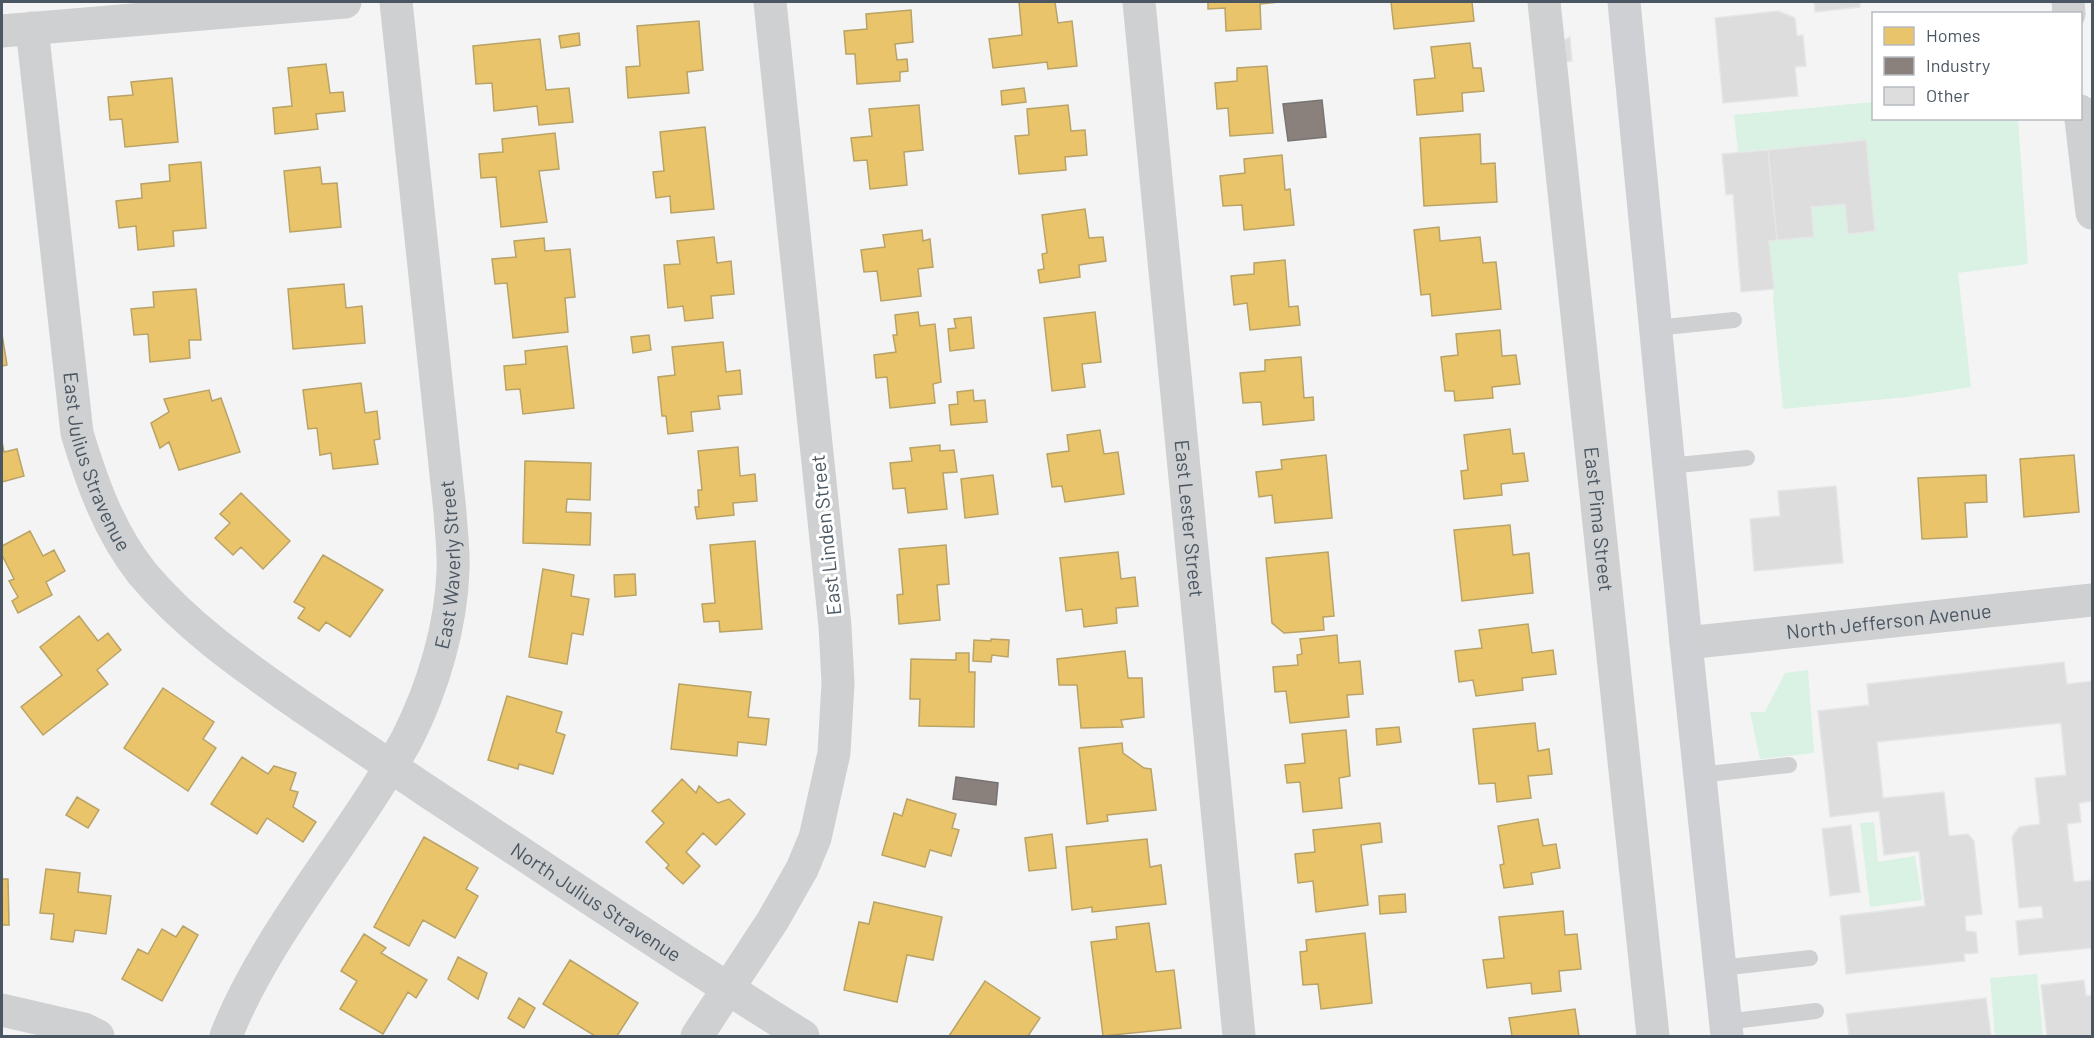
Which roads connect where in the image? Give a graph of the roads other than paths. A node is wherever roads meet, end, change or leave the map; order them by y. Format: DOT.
graph roads {
  1 [pos="345,2"];
  2 [pos="396,2"];
  3 [pos="770,2"];
  4 [pos="1139,2"];
  5 [pos="1544,2"];
  6 [pos="1624,2"];
  7 [pos="17,30"];
  8 [pos="2081,120"];
  9 [pos="2092,213"];
  10 [pos="1734,320"];
  11 [pos="1655,328"];
  12 [pos="1747,458"];
  13 [pos="1668,466"];
  14 [pos="2092,600"];
  15 [pos="1686,643"];
  16 [pos="1789,765"];
  17 [pos="390,766"];
  18 [pos="1700,775"];
  19 [pos="1810,958"];
  20 [pos="1720,968"];
  21 [pos="727,988"];
  22 [pos="2,1010"];
  23 [pos="1816,1011"];
  24 [pos="1726,1030"];
  25 [pos="98,1036"];
  26 [pos="226,1036"];
  27 [pos="697,1036"];
  28 [pos="803,1036"];
  29 [pos="1239,1036"];
  30 [pos="1653,1036"];
  1 -- 7 [label="street"];
  2 -- 17 [label="street, East Waverly Street"];
  3 -- 21 [label="street, East Linden Street"];
  4 -- 29 [label="street, East Lester Street"];
  5 -- 30 [label="street, East Pima Street"];
  6 -- 11 [label="street"];
  7 -- 17 [label="street, East Julius Stravenue"];
  8 -- 9 [label="street"];
  10 -- 11 [label="lane"];
  11 -- 13 [label="street"];
  12 -- 13 [label="lane"];
  13 -- 15 [label="street"];
  14 -- 15 [label="street, North Jefferson Avenue"];
  15 -- 18 [label="street"];
  16 -- 18 [label="lane"];
  17 -- 21 [label="street, North Julius Stravenue"];
  17 -- 26 [label="street, East Waverly Street"];
  18 -- 20 [label="street"];
  19 -- 20 [label="lane"];
  20 -- 24 [label="street"];
  21 -- 27 [label="street, East Linden Street"];
  21 -- 28 [label="street, North Julius Stravenue"];
  22 -- 25 [label="street"];
  23 -- 24 [label="lane"];
}
